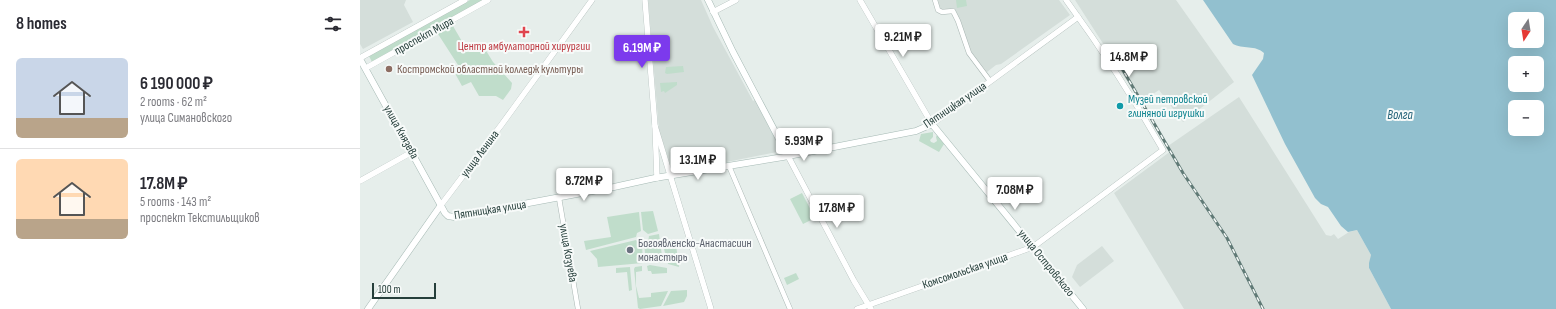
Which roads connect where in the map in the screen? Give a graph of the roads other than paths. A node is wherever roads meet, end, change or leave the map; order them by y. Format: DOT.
graph roads {
  1 [pos="465,0"];
  2 [pos="488,0"];
  3 [pos="592,0"];
  4 [pos="645,0"];
  5 [pos="708,0"];
  6 [pos="736,0"];
  7 [pos="860,0"];
  8 [pos="935,0"];
  9 [pos="1066,0"];
  10 [pos="713,12"];
  11 [pos="1078,16"];
  12 [pos="360,58"];
  13 [pos="363,70"];
  14 [pos="990,81"];
  15 [pos="932,124"];
  16 [pos="655,126"];
  17 [pos="412,152"];
  18 [pos="788,156"];
  19 [pos="729,166"];
  20 [pos="670,176"];
  21 [pos="657,178"];
  22 [pos="360,181"];
  23 [pos="559,198"];
  24 [pos="442,205"];
  25 [pos="1033,247"];
  26 [pos="870,307"];
  27 [pos="368,309"];
  28 [pos="578,309"];
  29 [pos="712,309"];
  30 [pos="790,309"];
  31 [pos="857,309"];
  32 [pos="1083,309"];
  1 -- 12 [label="street, проспект Мира"];
  2 -- 13 [label="street, проспект Мира"];
  3 -- 24 [label="street, улица Ленина"];
  4 -- 16 [label="street"];
  5 -- 10 [label="main road"];
  6 -- 10 [label="street"];
  7 -- 15 [label="street, улица Островского"];
  8 -- 14 [label="street"];
  9 -- 11 [label="street"];
  10 -- 18 [label="main road"];
  11 -- 14 [label="street, Пятницкая улица"];
  11 -- 25 [label="street, Комсомольская улица"];
  12 -- 13 [label="main road, улица Князева"];
  13 -- 17 [label="main road, улица Князева"];
  14 -- 15 [label="street, Пятницкая улица"];
  15 -- 18 [label="main road, Пятницкая улица"];
  15 -- 25 [label="main road, улица Островского"];
  16 -- 20 [label="street"];
  16 -- 21 [label="street"];
  17 -- 22 [label="street"];
  17 -- 24 [label="main road, улица Князева"];
  18 -- 19 [label="main road, Пятницкая улица"];
  18 -- 26 [label="street"];
  19 -- 20 [label="main road, Пятницкая улица"];
  19 -- 30 [label="street"];
  20 -- 21 [label="main road, Пятницкая улица"];
  20 -- 29 [label="street"];
  21 -- 23 [label="main road, Пятницкая улица"];
  23 -- 24 [label="main road, Пятницкая улица"];
  23 -- 28 [label="street, улица Козуева"];
  24 -- 27 [label="main road, улица Ленина"];
  25 -- 26 [label="street, Комсомольская улица"];
  25 -- 32 [label="main road, улица Островского"];
  26 -- 31 [label="street, Комсомольская улица"];
}
